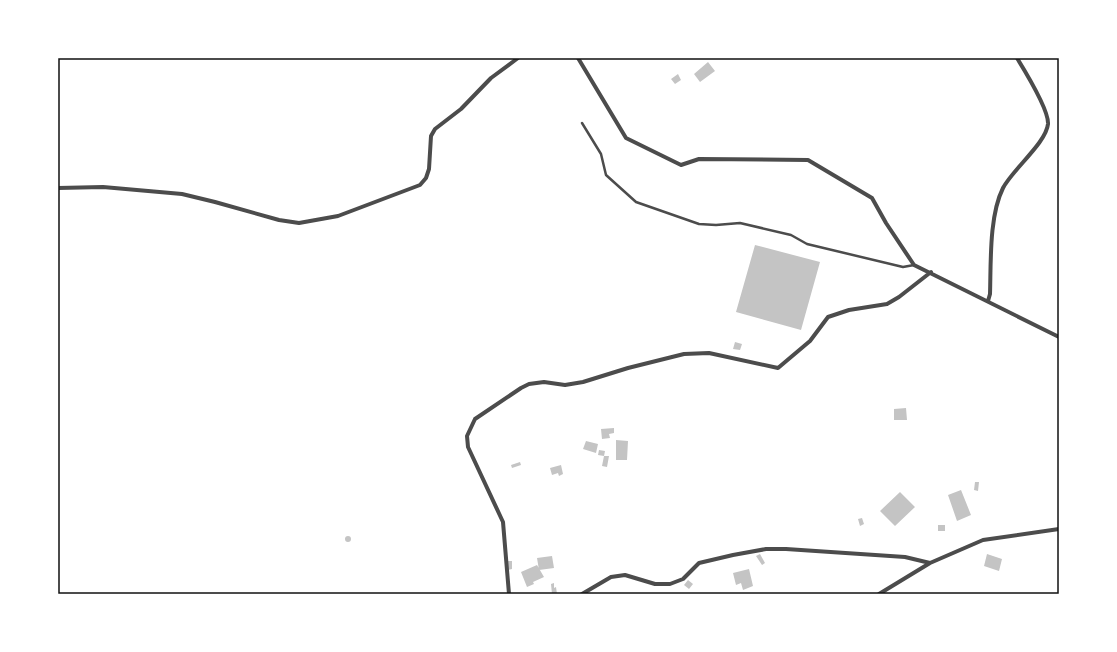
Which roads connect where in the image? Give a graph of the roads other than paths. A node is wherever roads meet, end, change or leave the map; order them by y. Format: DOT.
graph roads {
  1 [pos="518,58"];
  2 [pos="578,58"];
  3 [pos="1018,58"];
  4 [pos="582,124"];
  5 [pos="58,188"];
  6 [pos="914,265"];
  7 [pos="931,272"];
  8 [pos="988,301"];
  9 [pos="1059,337"];
  10 [pos="1059,529"];
  11 [pos="930,562"];
  12 [pos="509,594"];
  13 [pos="582,594"];
  14 [pos="879,594"];
  1 -- 5 [label="street"];
  2 -- 6 [label="street"];
  3 -- 8 [label="street"];
  4 -- 6 [label="lane"];
  6 -- 7 [label="street"];
  7 -- 8 [label="street"];
  7 -- 12 [label="street"];
  8 -- 9 [label="street"];
  10 -- 11 [label="street"];
  11 -- 13 [label="street"];
  11 -- 14 [label="street"];
}
